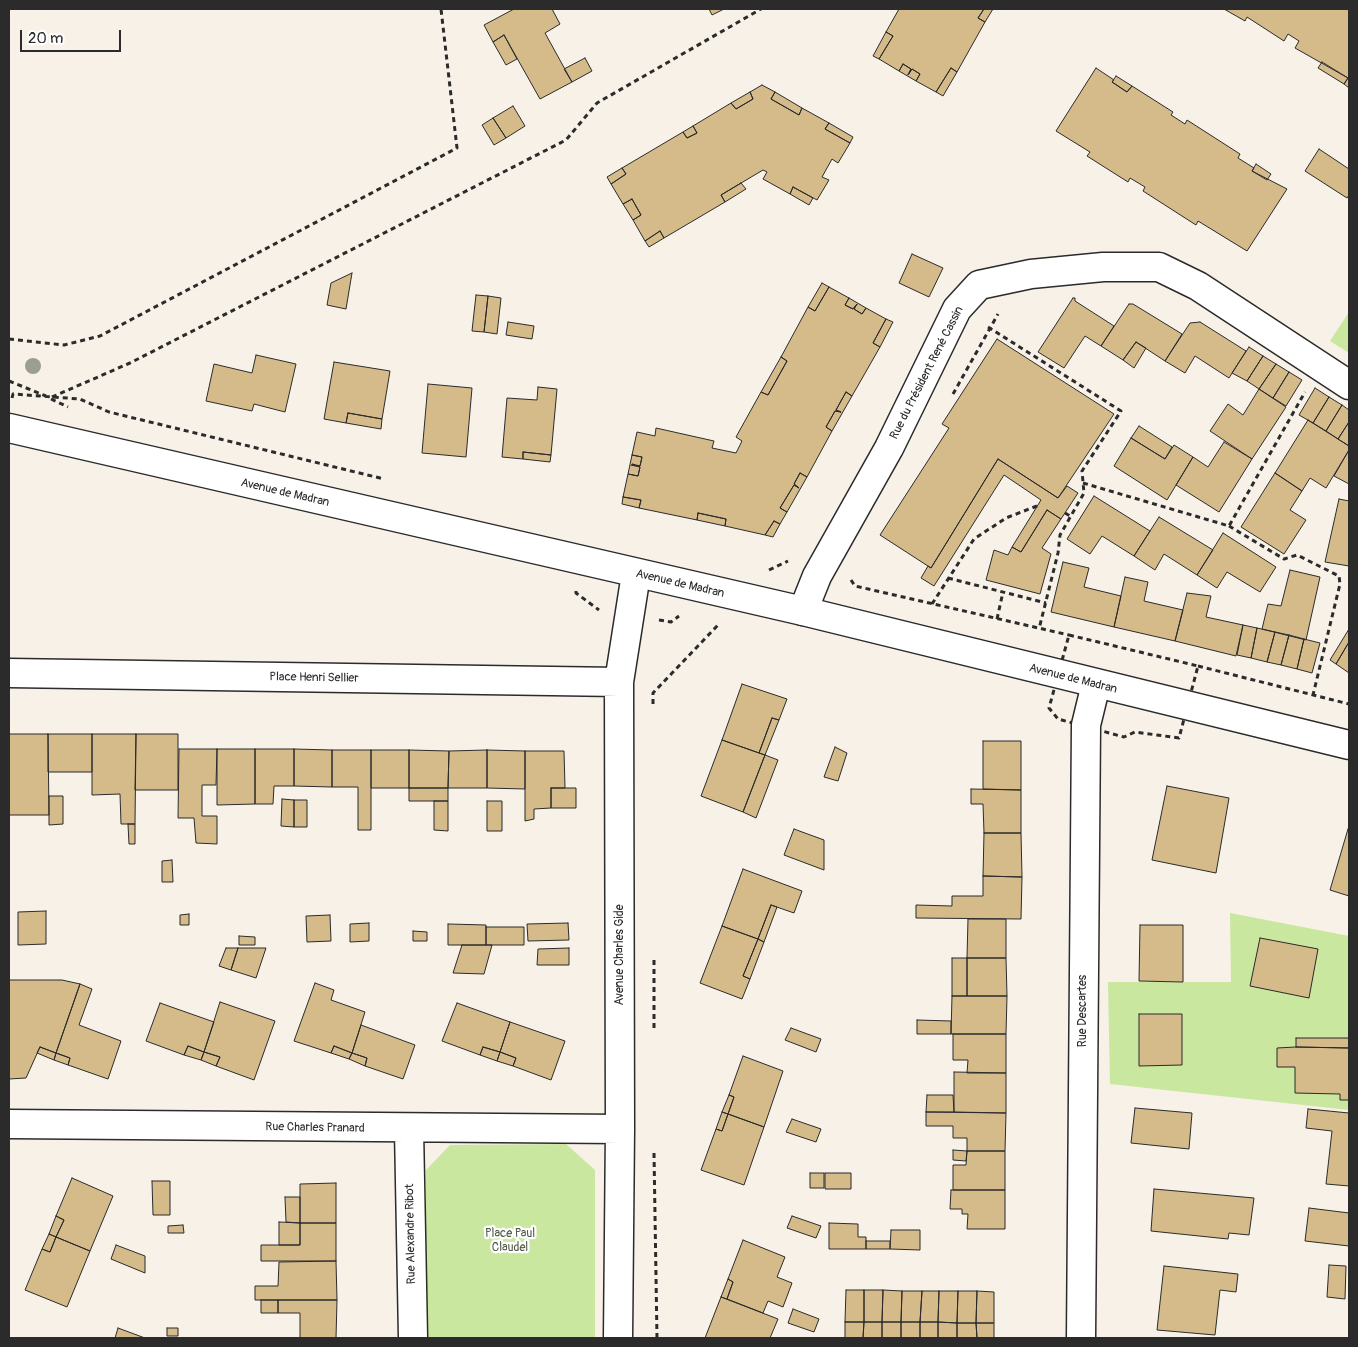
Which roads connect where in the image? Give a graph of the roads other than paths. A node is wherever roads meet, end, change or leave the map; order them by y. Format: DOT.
graph roads {
  1 [pos="1349,385"];
  2 [pos="9,428"];
  3 [pos="636,574"];
  4 [pos="803,611"];
  5 [pos="9,673"];
  6 [pos="619,682"];
  7 [pos="1096,684"];
  8 [pos="1349,745"];
  9 [pos="9,1124"];
  10 [pos="409,1129"];
  11 [pos="620,1129"];
  12 [pos="413,1338"];
  13 [pos="618,1338"];
  14 [pos="1081,1338"];
  1 -- 4 [label="street, Rue du Président René Cassin"];
  2 -- 3 [label="street, Avenue de Madran"];
  3 -- 4 [label="street, Avenue de Madran"];
  3 -- 6 [label="street, Avenue Charles Gide"];
  4 -- 7 [label="street, Avenue de Madran"];
  5 -- 6 [label="street, Place Henri Sellier"];
  6 -- 11 [label="street, Avenue Charles Gide"];
  7 -- 8 [label="street, Avenue de Madran"];
  7 -- 14 [label="street, Rue Descartes"];
  9 -- 10 [label="street, Rue Charles Pranard"];
  10 -- 11 [label="street, Rue Charles Pranard"];
  10 -- 12 [label="street, Rue Alexandre Ribot"];
  11 -- 13 [label="street, Avenue Charles Gide"];
}
